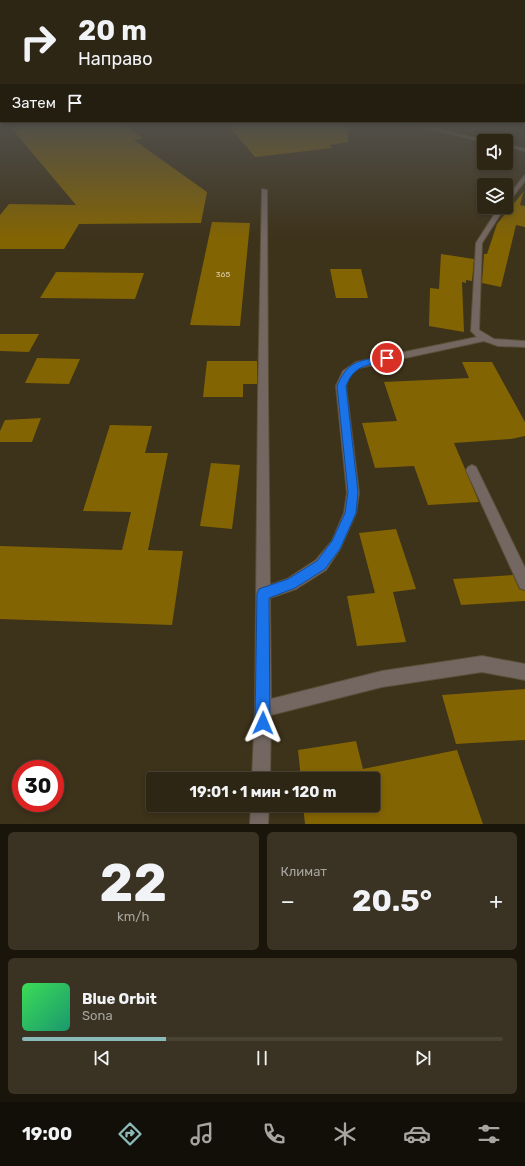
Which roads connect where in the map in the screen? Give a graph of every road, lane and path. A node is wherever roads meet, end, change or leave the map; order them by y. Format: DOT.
graph roads {
  1 [pos="525,177"];
  2 [pos="264,190"];
  3 [pos="513,193"];
  4 [pos="498,214"];
  5 [pos="483,339"];
  6 [pos="525,344"];
  7 [pos="472,470"];
  8 [pos="525,583"];
  9 [pos="263,594"];
  10 [pos="525,672"];
  11 [pos="263,708"];
  12 [pos="261,772"];
  13 [pos="260,812"];
  14 [pos="259,824"];
  1 -- 3 [label="street"];
  2 -- 9 [label="street"];
  4 -- 5 [label="street"];
  5 -- 6 [label="street"];
  5 -- 9 [label="street"];
  7 -- 8 [label="street"];
  9 -- 11 [label="street"];
  10 -- 11 [label="street"];
  11 -- 12 [label="street"];
  13 -- 14 [label="street"];
}
